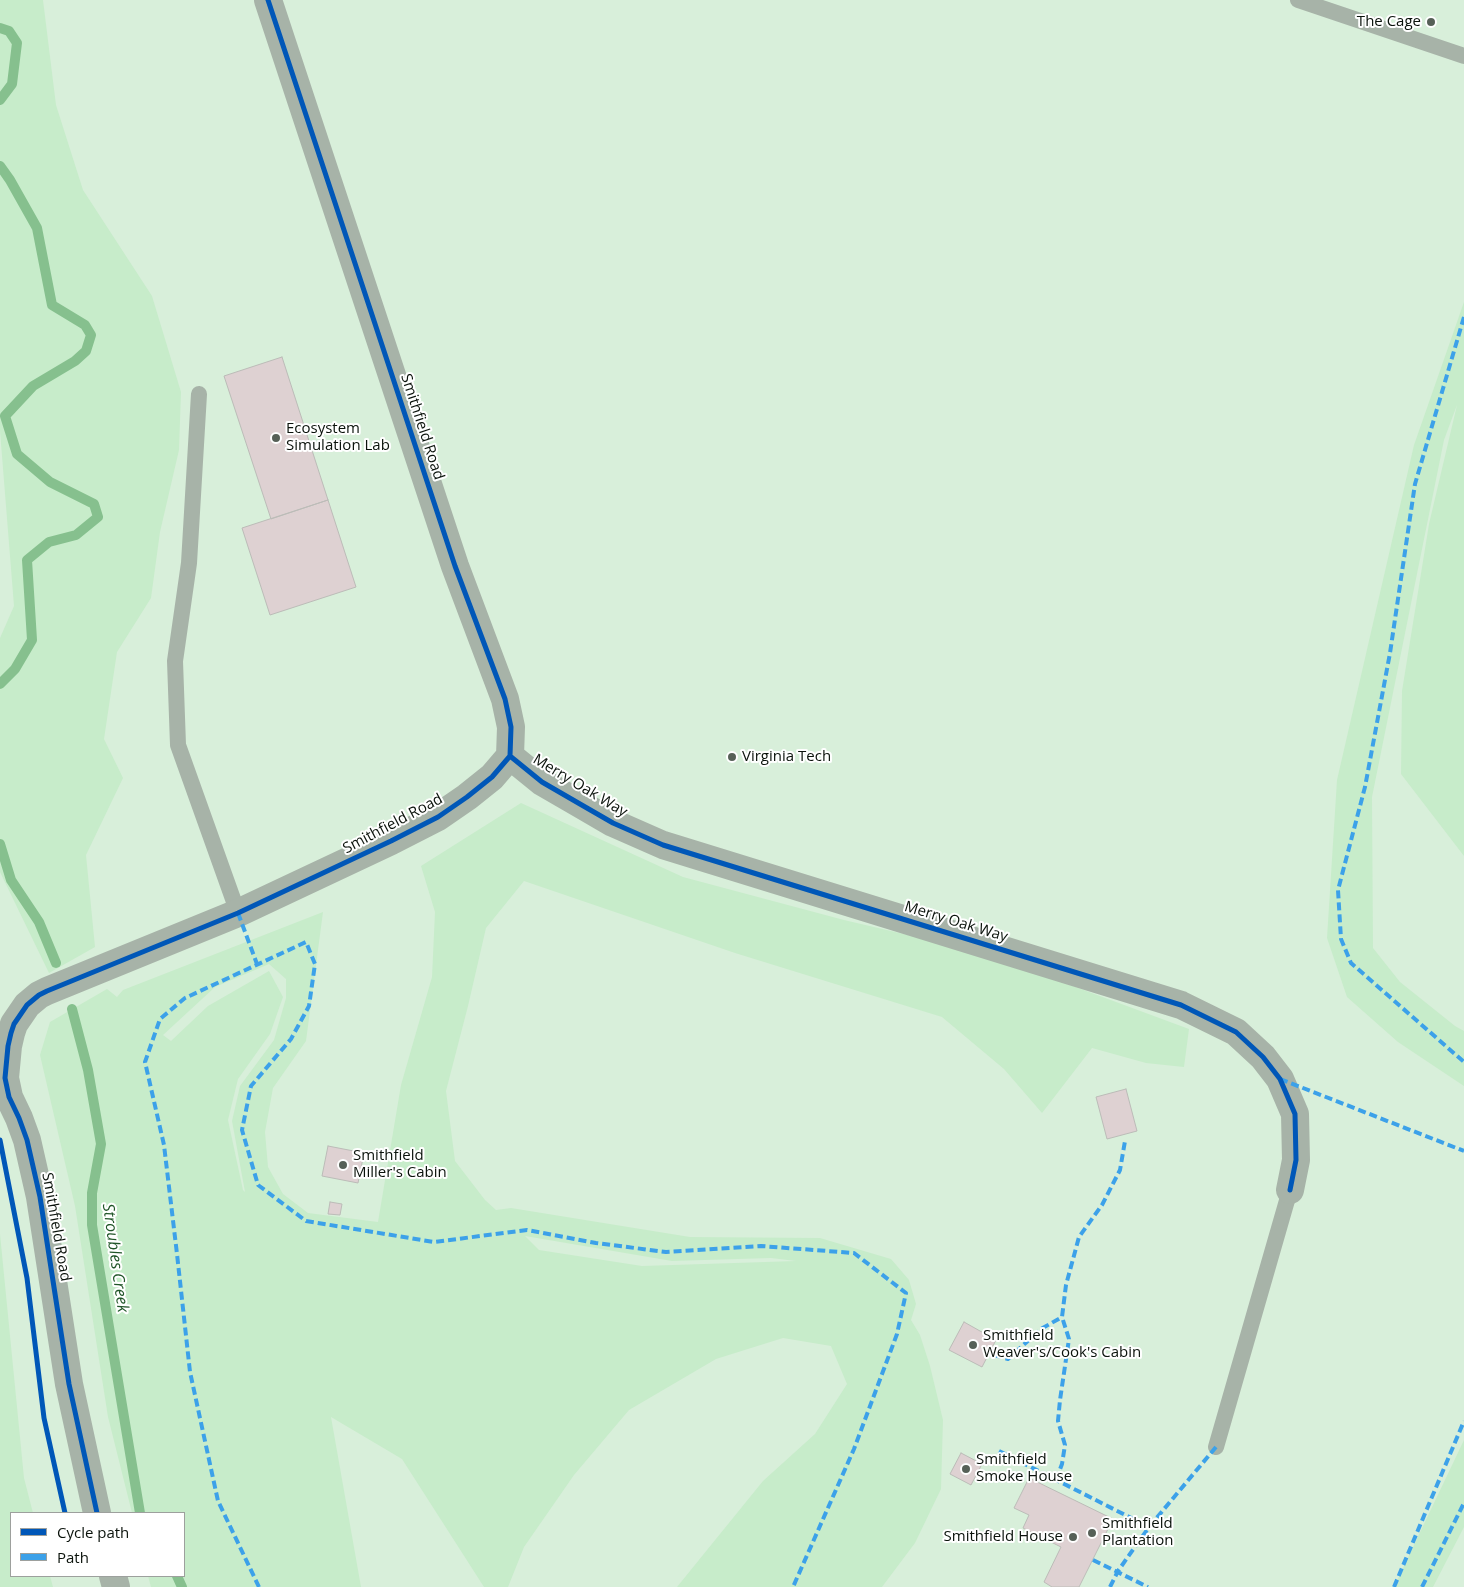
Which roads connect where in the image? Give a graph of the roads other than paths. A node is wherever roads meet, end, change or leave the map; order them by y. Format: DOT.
graph roads {
  1 [pos="268,0"];
  2 [pos="1298,0"];
  3 [pos="1464,56"];
  4 [pos="199,394"];
  5 [pos="510,756"];
  6 [pos="238,913"];
  7 [pos="7,1020"];
  8 [pos="1290,1190"];
  9 [pos="1216,1447"];
  10 [pos="96,1512"];
  1 -- 5 [label="street, Smithfield Road"];
  2 -- 3 [label="lane"];
  4 -- 6 [label="lane"];
  5 -- 6 [label="street, Smithfield Road"];
  5 -- 8 [label="street, Merry Oak Way"];
  6 -- 7 [label="street, Smithfield Road"];
  7 -- 10 [label="street, Smithfield Road"];
  8 -- 9 [label="lane"];
}
